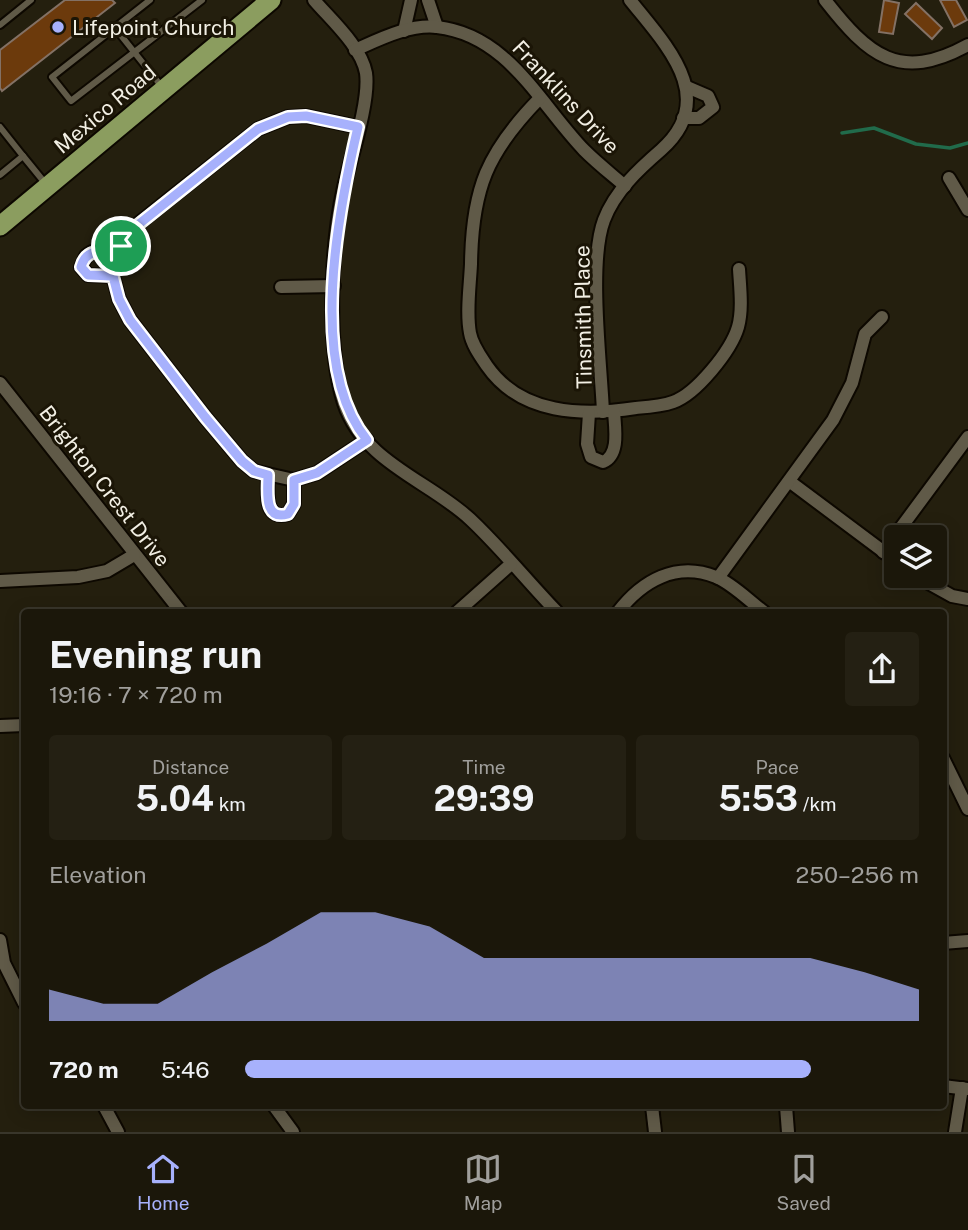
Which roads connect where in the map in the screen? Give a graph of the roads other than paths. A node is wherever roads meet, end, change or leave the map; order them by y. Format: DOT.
graph roads {
  1 [pos="32,0"];
  2 [pos="150,0"];
  3 [pos="202,0"];
  4 [pos="271,0"];
  5 [pos="314,0"];
  6 [pos="411,0"];
  7 [pos="428,0"];
  8 [pos="630,0"];
  9 [pos="825,0"];
  10 [pos="0,25"];
  11 [pos="436,27"];
  12 [pos="115,28"];
  13 [pos="404,31"];
  14 [pos="968,45"];
  15 [pos="355,50"];
  16 [pos="135,54"];
  17 [pos="687,87"];
  18 [pos="164,90"];
  19 [pos="540,98"];
  20 [pos="683,118"];
  21 [pos="0,127"];
  22 [pos="358,127"];
  23 [pos="23,156"];
  24 [pos="0,175"];
  25 [pos="948,178"];
  26 [pos="625,186"];
  27 [pos="48,187"];
  28 [pos="968,210"];
  29 [pos="0,226"];
  30 [pos="118,253"];
  31 [pos="739,269"];
  32 [pos="113,276"];
  33 [pos="334,286"];
  34 [pos="281,287"];
  35 [pos="882,317"];
  36 [pos="0,383"];
  37 [pos="609,412"];
  38 [pos="589,413"];
  39 [pos="968,437"];
  40 [pos="367,440"];
  41 [pos="268,475"];
  42 [pos="294,480"];
  43 [pos="789,481"];
  44 [pos="904,525"];
  45 [pos="884,552"];
  46 [pos="134,555"];
  47 [pos="511,564"];
  48 [pos="718,578"];
  49 [pos="0,581"];
  50 [pos="938,588"];
  51 [pos="968,599"];
  52 [pos="179,609"];
  53 [pos="460,609"];
  54 [pos="554,609"];
  55 [pos="621,609"];
  56 [pos="760,609"];
  57 [pos="21,724"];
  58 [pos="0,726"];
  59 [pos="947,766"];
  60 [pos="968,809"];
  61 [pos="0,940"];
  62 [pos="968,941"];
  63 [pos="947,943"];
  64 [pos="2,963"];
  65 [pos="21,998"];
  66 [pos="947,1086"];
  67 [pos="965,1088"];
  68 [pos="106,1109"];
  69 [pos="276,1109"];
  70 [pos="652,1109"];
  71 [pos="786,1109"];
  72 [pos="118,1132"];
  73 [pos="293,1132"];
  74 [pos="655,1132"];
  75 [pos="788,1132"];
  76 [pos="955,1132"];
  1 -- 10 [label="lane"];
  2 -- 12 [label="lane"];
  3 -- 16 [label="lane"];
  4 -- 18 [label="main road, Mexico Road"];
  5 -- 15 [label="street"];
  6 -- 13 [label="street"];
  7 -- 11 [label="street"];
  8 -- 17 [label="street"];
  9 -- 14 [label="street"];
  11 -- 13 [label="street, Franklins Drive"];
  11 -- 19 [label="street, Franklins Drive"];
  12 -- 16 [label="lane"];
  12 -- 16 [label="lane"];
  13 -- 15 [label="street, Franklins Drive"];
  15 -- 22 [label="street"];
  16 -- 18 [label="lane"];
  17 -- 20 [label="street"];
  17 -- 20 [label="street"];
  18 -- 27 [label="main road, Mexico Road"];
  19 -- 26 [label="street, Franklins Drive"];
  19 -- 38 [label="street"];
  20 -- 26 [label="street, Tinsmith Place"];
  21 -- 23 [label="lane"];
  22 -- 30 [label="street"];
  22 -- 33 [label="street"];
  23 -- 24 [label="lane"];
  23 -- 27 [label="lane"];
  25 -- 28 [label="street"];
  26 -- 37 [label="street, Tinsmith Place"];
  27 -- 29 [label="main road, Mexico Road"];
  30 -- 32 [label="street"];
  30 -- 32 [label="street"];
  31 -- 37 [label="street"];
  32 -- 41 [label="street"];
  33 -- 34 [label="street"];
  33 -- 40 [label="street"];
  35 -- 43 [label="street"];
  36 -- 46 [label="street, Brighton Crest Drive"];
  37 -- 38 [label="street"];
  37 -- 38 [label="street, Tinsmith Place"];
  39 -- 44 [label="street"];
  40 -- 42 [label="street"];
  40 -- 47 [label="street"];
  41 -- 42 [label="street"];
  41 -- 42 [label="street"];
  43 -- 45 [label="street"];
  43 -- 48 [label="street"];
  46 -- 49 [label="street"];
  46 -- 52 [label="street, Brighton Crest Drive"];
  47 -- 53 [label="street"];
  47 -- 54 [label="street"];
  48 -- 55 [label="street"];
  48 -- 56 [label="street"];
  50 -- 51 [label="street"];
  57 -- 58 [label="street"];
  59 -- 60 [label="street"];
  61 -- 64 [label="street"];
  62 -- 63 [label="street"];
  64 -- 65 [label="street"];
  66 -- 67 [label="street"];
  67 -- 76 [label="street"];
  68 -- 72 [label="street"];
  69 -- 73 [label="street"];
  70 -- 74 [label="street"];
  71 -- 75 [label="street"];
}
